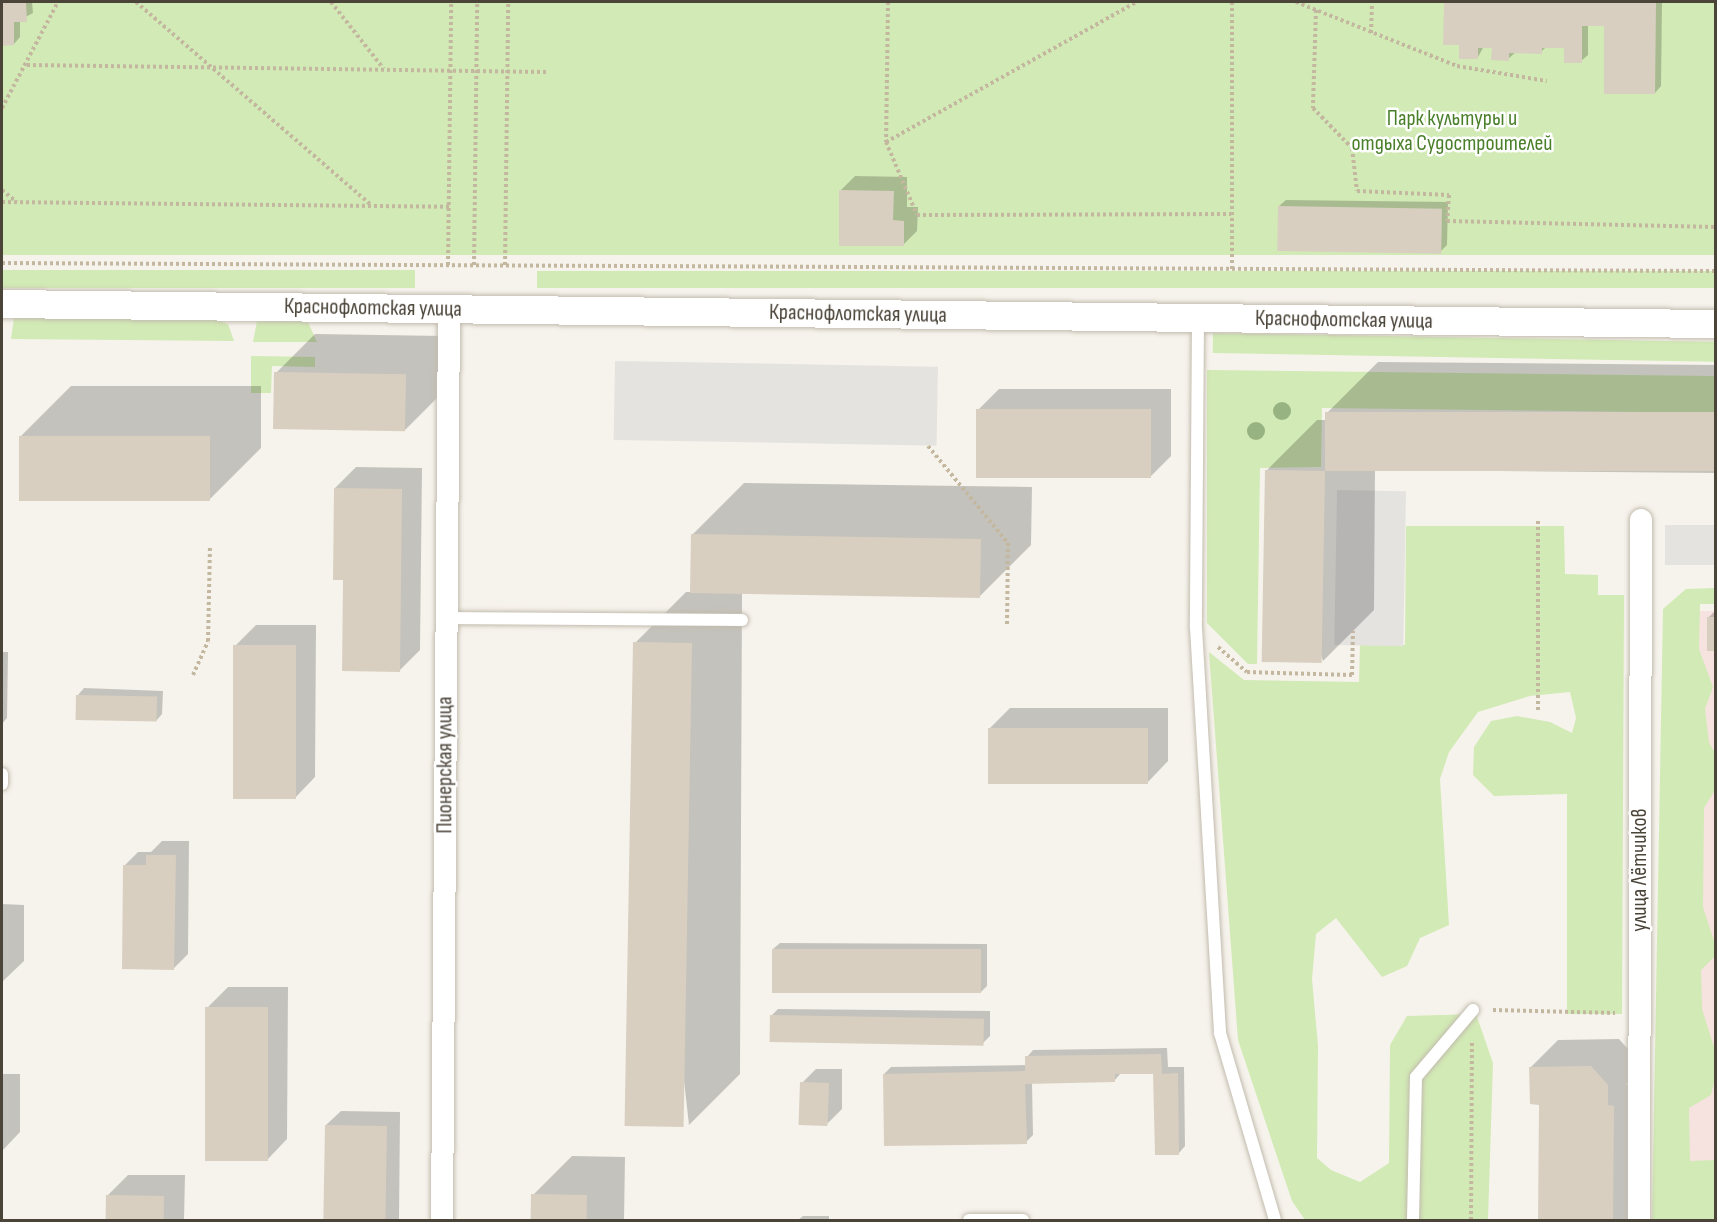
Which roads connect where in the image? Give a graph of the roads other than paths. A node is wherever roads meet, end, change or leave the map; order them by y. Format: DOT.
graph roads {
  1 [pos="2,304"];
  2 [pos="449,309"];
  3 [pos="1198,318"];
  4 [pos="1716,324"];
  5 [pos="1641,520"];
  6 [pos="446,618"];
  7 [pos="742,620"];
  8 [pos="2,774"];
  9 [pos="2,784"];
  10 [pos="1473,1010"];
  11 [pos="969,1220"];
  12 [pos="442,1221"];
  13 [pos="1023,1221"];
  14 [pos="1275,1221"];
  15 [pos="1413,1221"];
  16 [pos="1639,1221"];
  1 -- 2 [label="street, Краснофлотская улица"];
  2 -- 3 [label="street, Краснофлотская улица"];
  2 -- 6 [label="street, Пионерская улица"];
  3 -- 4 [label="street, Краснофлотская улица"];
  3 -- 14 [label="lane"];
  5 -- 16 [label="street, улица Лётчиков"];
  6 -- 7 [label="lane"];
  6 -- 12 [label="street, Пионерская улица"];
  8 -- 9 [label="lane"];
  10 -- 15 [label="lane"];
  11 -- 13 [label="lane"];
}
